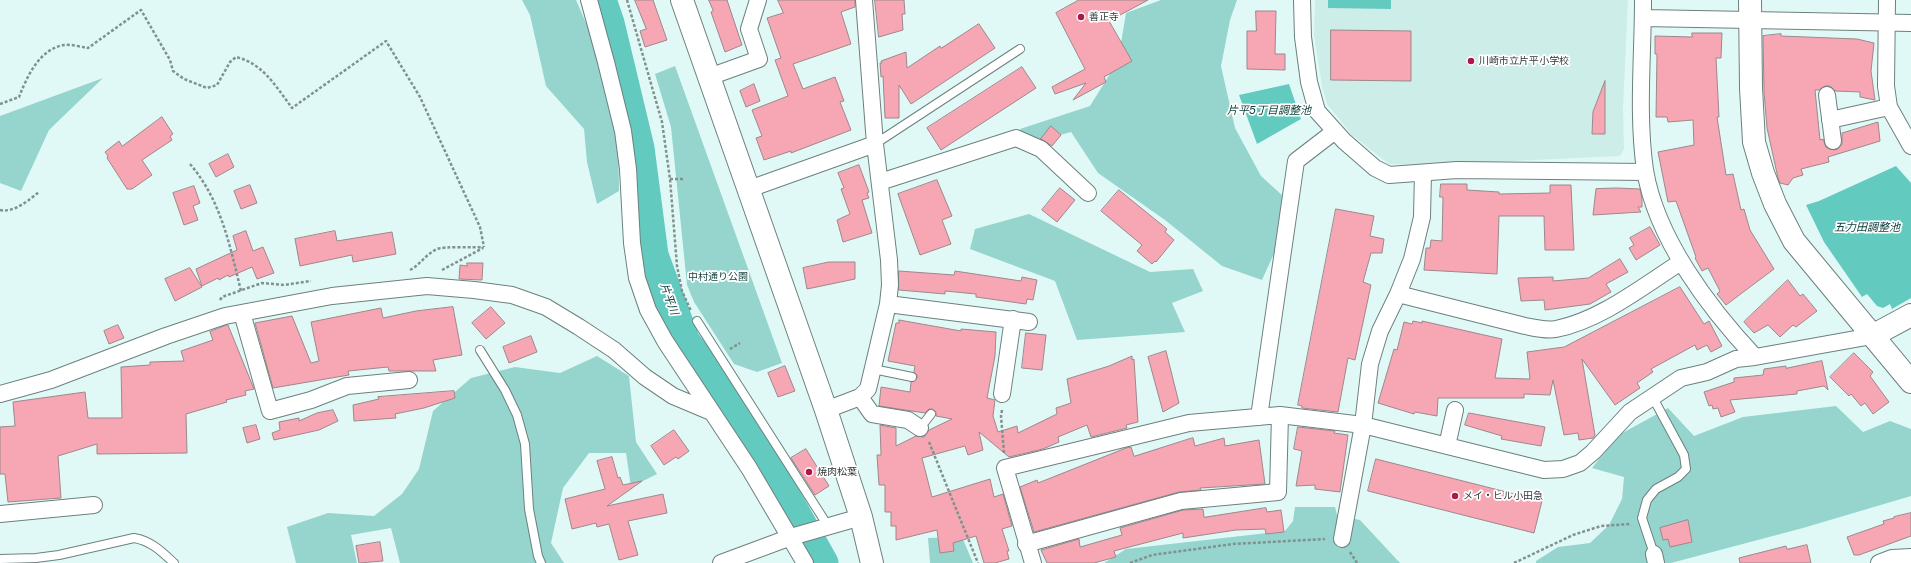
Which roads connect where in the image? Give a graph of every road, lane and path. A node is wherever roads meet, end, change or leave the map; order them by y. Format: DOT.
graph roads {
  1 [pos="589,0"];
  2 [pos="627,0"];
  3 [pos="682,0"];
  4 [pos="758,0"];
  5 [pos="864,0"];
  6 [pos="1302,0"];
  7 [pos="1643,0"];
  8 [pos="1887,0"];
  9 [pos="1750,10"];
  10 [pos="1643,18"];
  11 [pos="1886,23"];
  12 [pos="1911,23"];
  13 [pos="1020,49"];
  14 [pos="709,77"];
  15 [pos="1827,95"];
  16 [pos="0,104"];
  17 [pos="1889,107"];
  18 [pos="1830,120"];
  19 [pos="1335,132"];
  20 [pos="1833,141"];
  21 [pos="875,144"];
  22 [pos="1911,146"];
  23 [pos="190,164"];
  24 [pos="1645,172"];
  25 [pos="1423,173"];
  26 [pos="670,179"];
  27 [pos="683,179"];
  28 [pos="880,182"];
  29 [pos="749,189"];
  30 [pos="39,192"];
  31 [pos="1088,193"];
  32 [pos="0,210"];
  33 [pos="484,247"];
  34 [pos="1681,262"];
  35 [pos="408,271"];
  36 [pos="427,286"];
  37 [pos="241,291"];
  38 [pos="1398,294"];
  39 [pos="888,304"];
  40 [pos="242,313"];
  41 [pos="1911,315"];
  42 [pos="1013,319"];
  43 [pos="697,321"];
  44 [pos="1029,322"];
  45 [pos="1872,336"];
  46 [pos="480,350"];
  47 [pos="1755,357"];
  48 [pos="872,369"];
  49 [pos="912,377"];
  50 [pos="409,380"];
  51 [pos="1911,382"];
  52 [pos="0,394"];
  53 [pos="1002,394"];
  54 [pos="1652,396"];
  55 [pos="860,397"];
  56 [pos="826,410"];
  57 [pos="1455,410"];
  58 [pos="711,412"];
  59 [pos="931,414"];
  60 [pos="1280,415"];
  61 [pos="1259,416"];
  62 [pos="1363,425"];
  63 [pos="920,428"];
  64 [pos="1447,446"];
  65 [pos="1005,468"];
  66 [pos="94,505"];
  67 [pos="0,514"];
  68 [pos="861,517"];
  69 [pos="1634,528"];
  70 [pos="811,531"];
  71 [pos="1342,539"];
  72 [pos="1026,544"];
  73 [pos="1911,557"];
  74 [pos="0,559"];
  75 [pos="1654,559"];
  76 [pos="174,563"];
  77 [pos="541,563"];
  78 [pos="721,563"];
  79 [pos="806,563"];
  80 [pos="872,563"];
  81 [pos="978,563"];
  82 [pos="1033,563"];
  83 [pos="1130,563"];
  84 [pos="1514,563"];
  85 [pos="1879,563"];
  1 -- 58 [label="street"];
  2 -- 26 [label="path"];
  3 -- 14 [label="main road"];
  4 -- 14 [label="street"];
  5 -- 21 [label="street"];
  6 -- 19 [label="street"];
  7 -- 10 [label="street"];
  8 -- 11 [label="street"];
  9 -- 10 [label="street"];
  9 -- 11 [label="street"];
  9 -- 45 [label="main road"];
  10 -- 24 [label="street"];
  11 -- 12 [label="street"];
  11 -- 17 [label="street"];
  13 -- 21 [label="lane"];
  14 -- 29 [label="main road"];
  15 -- 18 [label="street"];
  16 -- 33 [label="path"];
  17 -- 18 [label="street"];
  17 -- 22 [label="street"];
  18 -- 20 [label="street"];
  19 -- 25 [label="street"];
  19 -- 61 [label="street"];
  21 -- 28 [label="street"];
  21 -- 29 [label="street"];
  23 -- 37 [label="path"];
  24 -- 25 [label="street"];
  24 -- 34 [label="street"];
  25 -- 38 [label="street"];
  26 -- 27 [label="path"];
  26 -- 43 [label="path"];
  28 -- 31 [label="street"];
  28 -- 39 [label="street"];
  29 -- 56 [label="main road"];
  30 -- 32 [label="path"];
  33 -- 35 [label="path"];
  33 -- 36 [label="path"];
  34 -- 38 [label="street"];
  34 -- 47 [label="street"];
  36 -- 40 [label="street"];
  36 -- 58 [label="street"];
  38 -- 62 [label="street"];
  39 -- 42 [label="street"];
  39 -- 48 [label="street"];
  40 -- 50 [label="street"];
  40 -- 52 [label="street"];
  41 -- 45 [label="main road"];
  42 -- 44 [label="street"];
  42 -- 53 [label="street"];
  43 -- 70 [label="lane"];
  45 -- 47 [label="street"];
  45 -- 51 [label="main road"];
  46 -- 77 [label="lane"];
  47 -- 54 [label="street"];
  48 -- 49 [label="lane"];
  48 -- 55 [label="street"];
  53 -- 65 [label="path"];
  54 -- 64 [label="street"];
  54 -- 75 [label="lane"];
  55 -- 56 [label="street"];
  55 -- 63 [label="street"];
  56 -- 68 [label="main road"];
  57 -- 64 [label="street"];
  58 -- 70 [label="street"];
  59 -- 63 [label="lane"];
  60 -- 61 [label="street"];
  60 -- 62 [label="street"];
  60 -- 72 [label="street"];
  61 -- 65 [label="street"];
  62 -- 64 [label="street"];
  62 -- 71 [label="street"];
  63 -- 81 [label="path"];
  65 -- 72 [label="street"];
  66 -- 67 [label="street"];
  68 -- 70 [label="street"];
  68 -- 80 [label="main road"];
  69 -- 84 [label="path"];
  70 -- 78 [label="street"];
  70 -- 79 [label="street"];
  71 -- 83 [label="path"];
  72 -- 82 [label="street"];
  73 -- 85 [label="street"];
  74 -- 76 [label="lane"];
}
